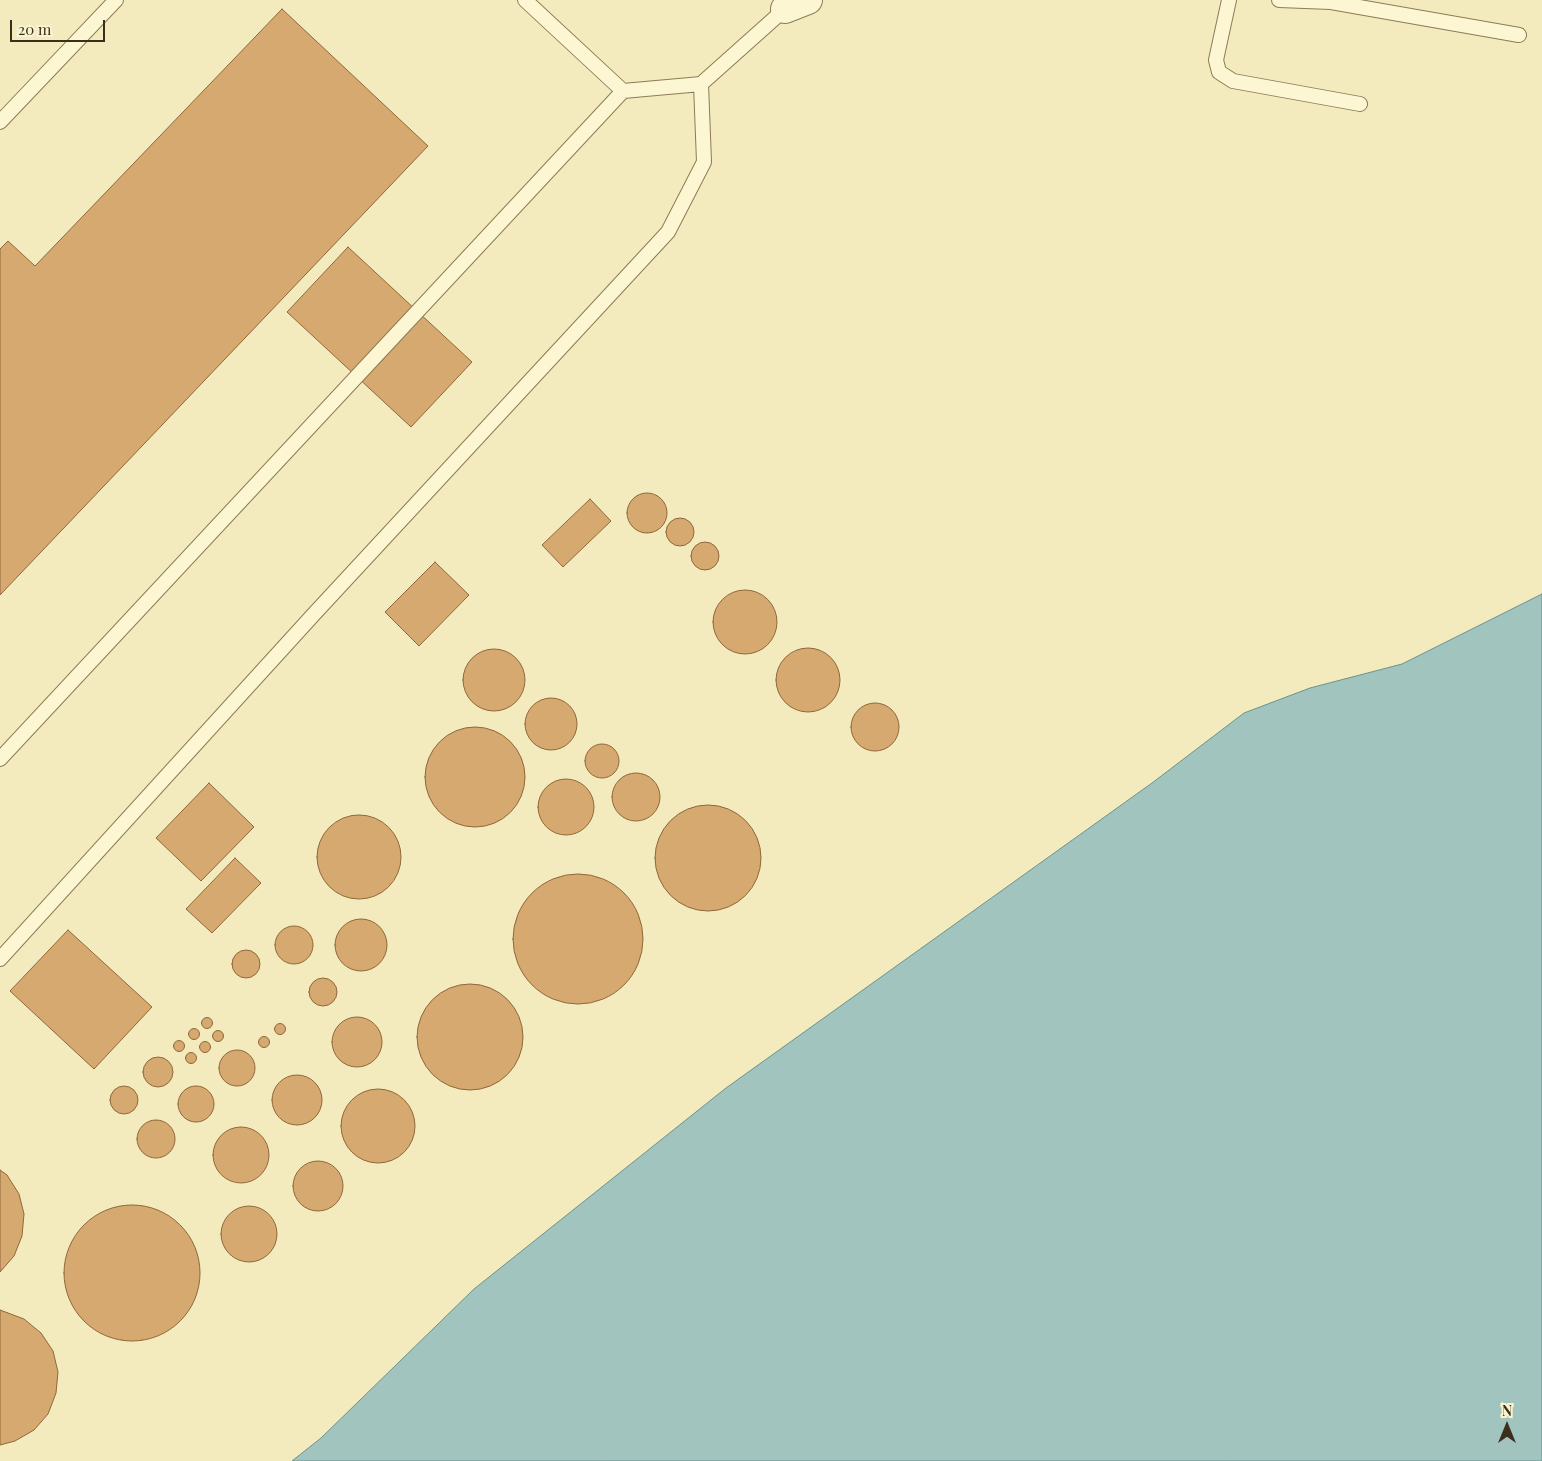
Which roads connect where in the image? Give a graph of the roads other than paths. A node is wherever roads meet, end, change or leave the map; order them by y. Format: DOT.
graph roads {
  1 [pos="116,0"];
  2 [pos="526,0"];
  3 [pos="1229,0"];
  4 [pos="1279,0"];
  5 [pos="1331,1"];
  6 [pos="794,3"];
  7 [pos="1519,35"];
  8 [pos="701,84"];
  9 [pos="622,91"];
  10 [pos="1360,104"];
  11 [pos="0,122"];
  12 [pos="0,759"];
  13 [pos="0,959"];
  1 -- 11 [label="lane"];
  2 -- 9 [label="lane"];
  3 -- 10 [label="lane"];
  4 -- 5 [label="lane"];
  5 -- 7 [label="lane"];
  6 -- 8 [label="lane"];
  8 -- 9 [label="lane"];
  8 -- 13 [label="lane"];
  9 -- 12 [label="lane"];
}
